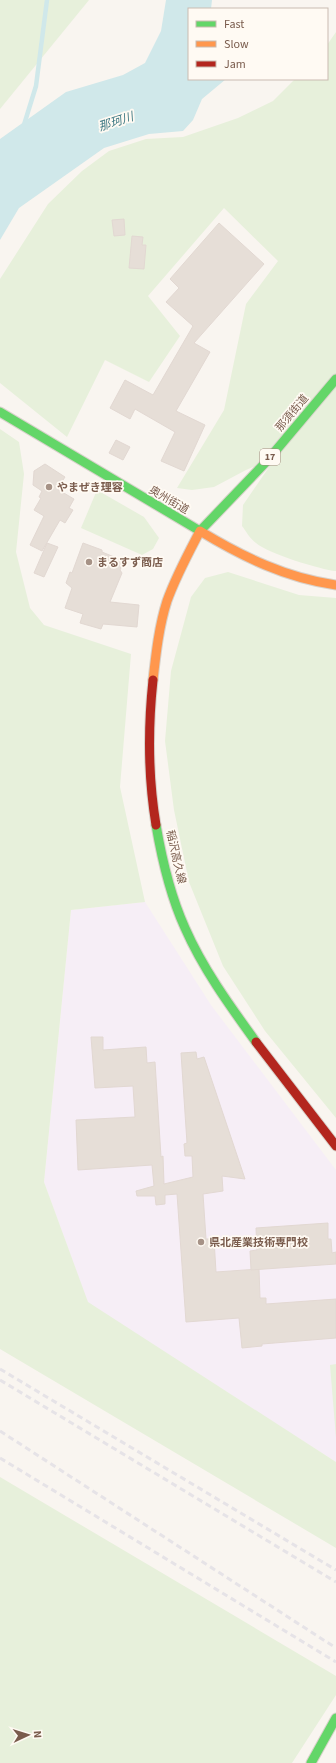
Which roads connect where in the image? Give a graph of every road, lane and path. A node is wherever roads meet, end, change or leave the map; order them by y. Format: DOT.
graph roads {
  1 [pos="336,379"];
  2 [pos="0,412"];
  3 [pos="200,531"];
  4 [pos="336,585"];
  5 [pos="336,1146"];
  6 [pos="336,1718"];
  7 [pos="311,1763"];
  1 -- 3 [label="main road, 那須街道 / 17"];
  2 -- 3 [label="main road, 奥州街道"];
  3 -- 4 [label="main road, 奥州街道"];
  3 -- 5 [label="main road, 稲沢高久線"];
  6 -- 7 [label="main road"];
}
